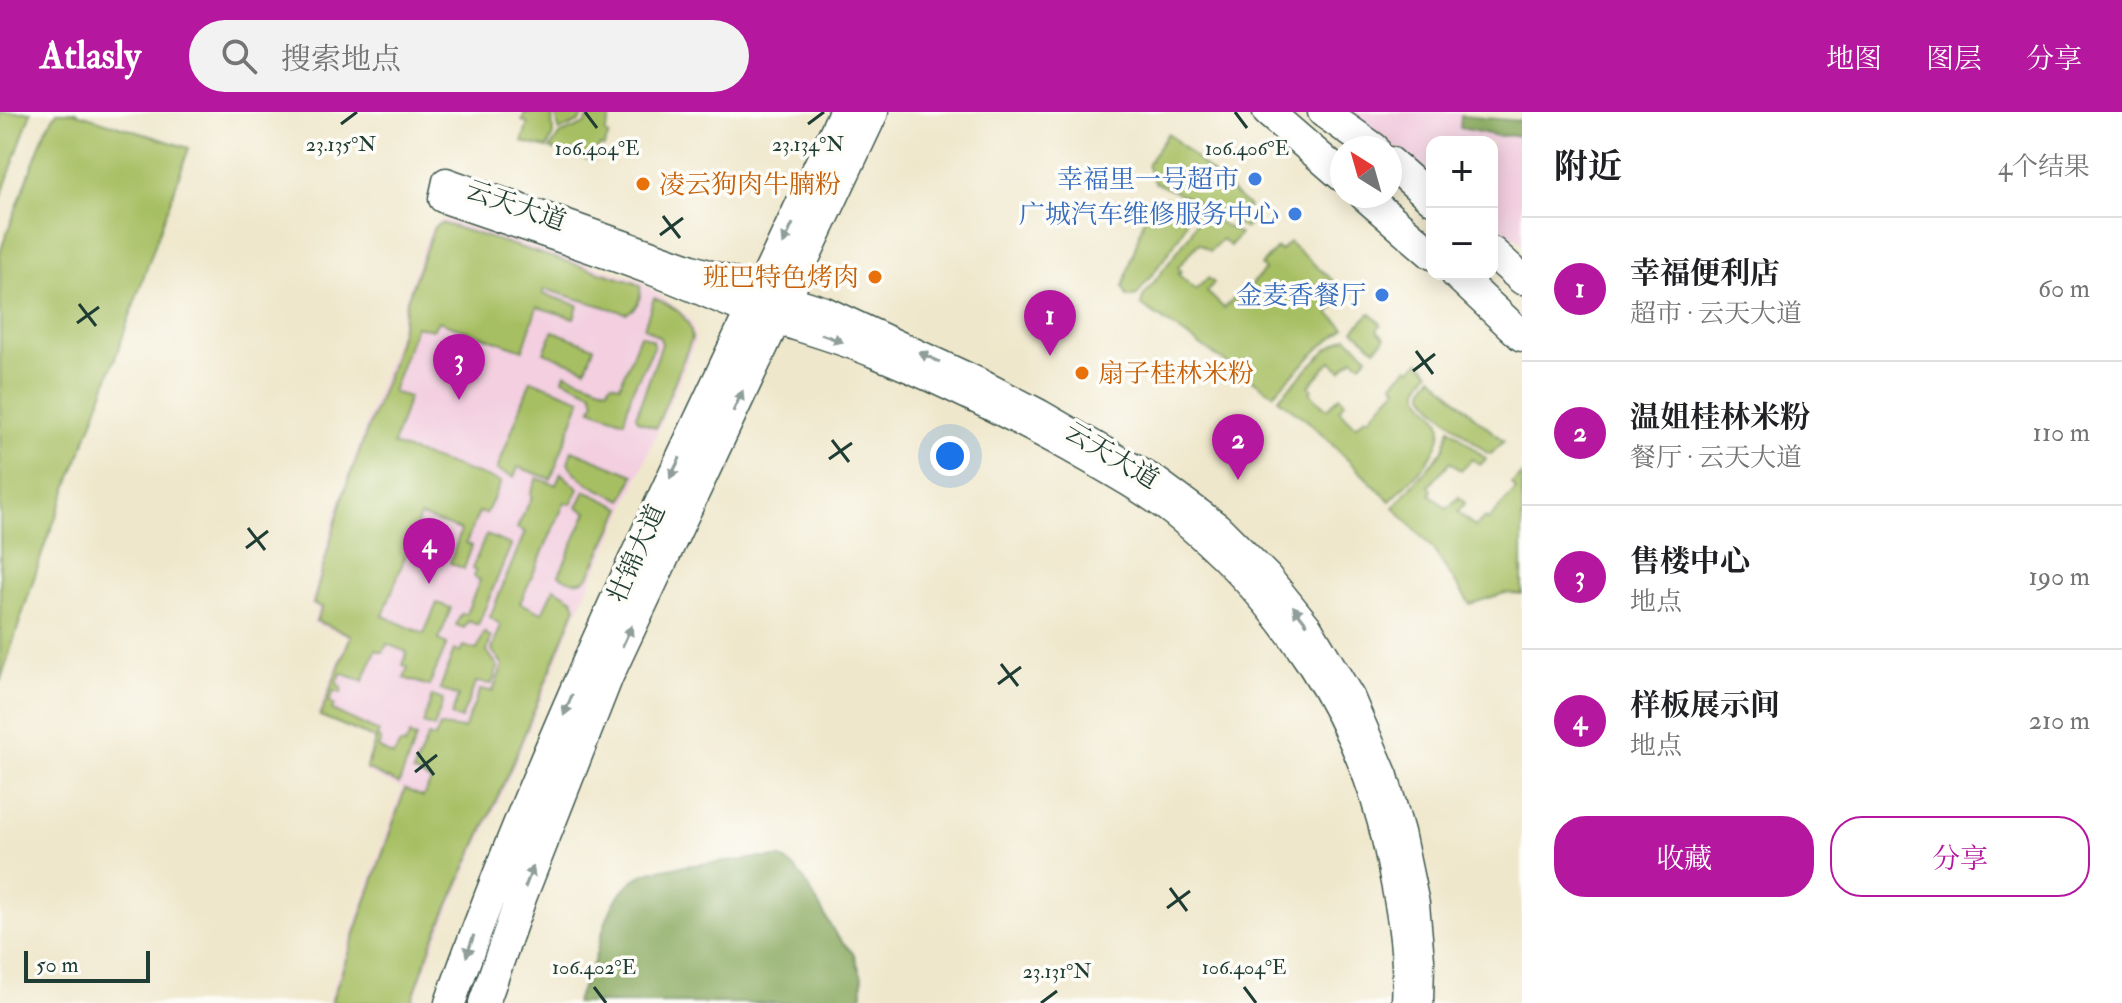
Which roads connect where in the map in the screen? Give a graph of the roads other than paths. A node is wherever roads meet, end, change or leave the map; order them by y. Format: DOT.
graph roads {
  1 [pos="844,112"];
  2 [pos="873,112"];
  3 [pos="1268,112"];
  4 [pos="1323,112"];
  5 [pos="1357,136"];
  6 [pos="1330,166"];
  7 [pos="1402,173"];
  8 [pos="1426,194"];
  9 [pos="1380,208"];
  10 [pos="1426,246"];
  11 [pos="1498,257"];
  12 [pos="1522,279"];
  13 [pos="1462,280"];
  14 [pos="769,305"];
  15 [pos="1522,336"];
  16 [pos="450,1003"];
  17 [pos="484,1003"];
  18 [pos="1405,1003"];
  19 [pos="1420,1003"];
  1 -- 14 [label="main road, 壮锦大道, one-way"];
  2 -- 14 [label="main road, 壮锦大道"];
  3 -- 6 [label="main road"];
  4 -- 5 [label="main road"];
  7 -- 8 [label="main road"];
  9 -- 10 [label="main road"];
  11 -- 12 [label="main road"];
  13 -- 15 [label="main road"];
  14 -- 14 [label="main road, 云天大道"];
  14 -- 16 [label="main road, 壮锦大道, one-way"];
  17 -- 14 [label="main road, 壮锦大道, one-way"];
  14 -- 18 [label="main road, 云天大道, one-way"];
  19 -- 14 [label="main road, 云天大道, one-way"];
}
